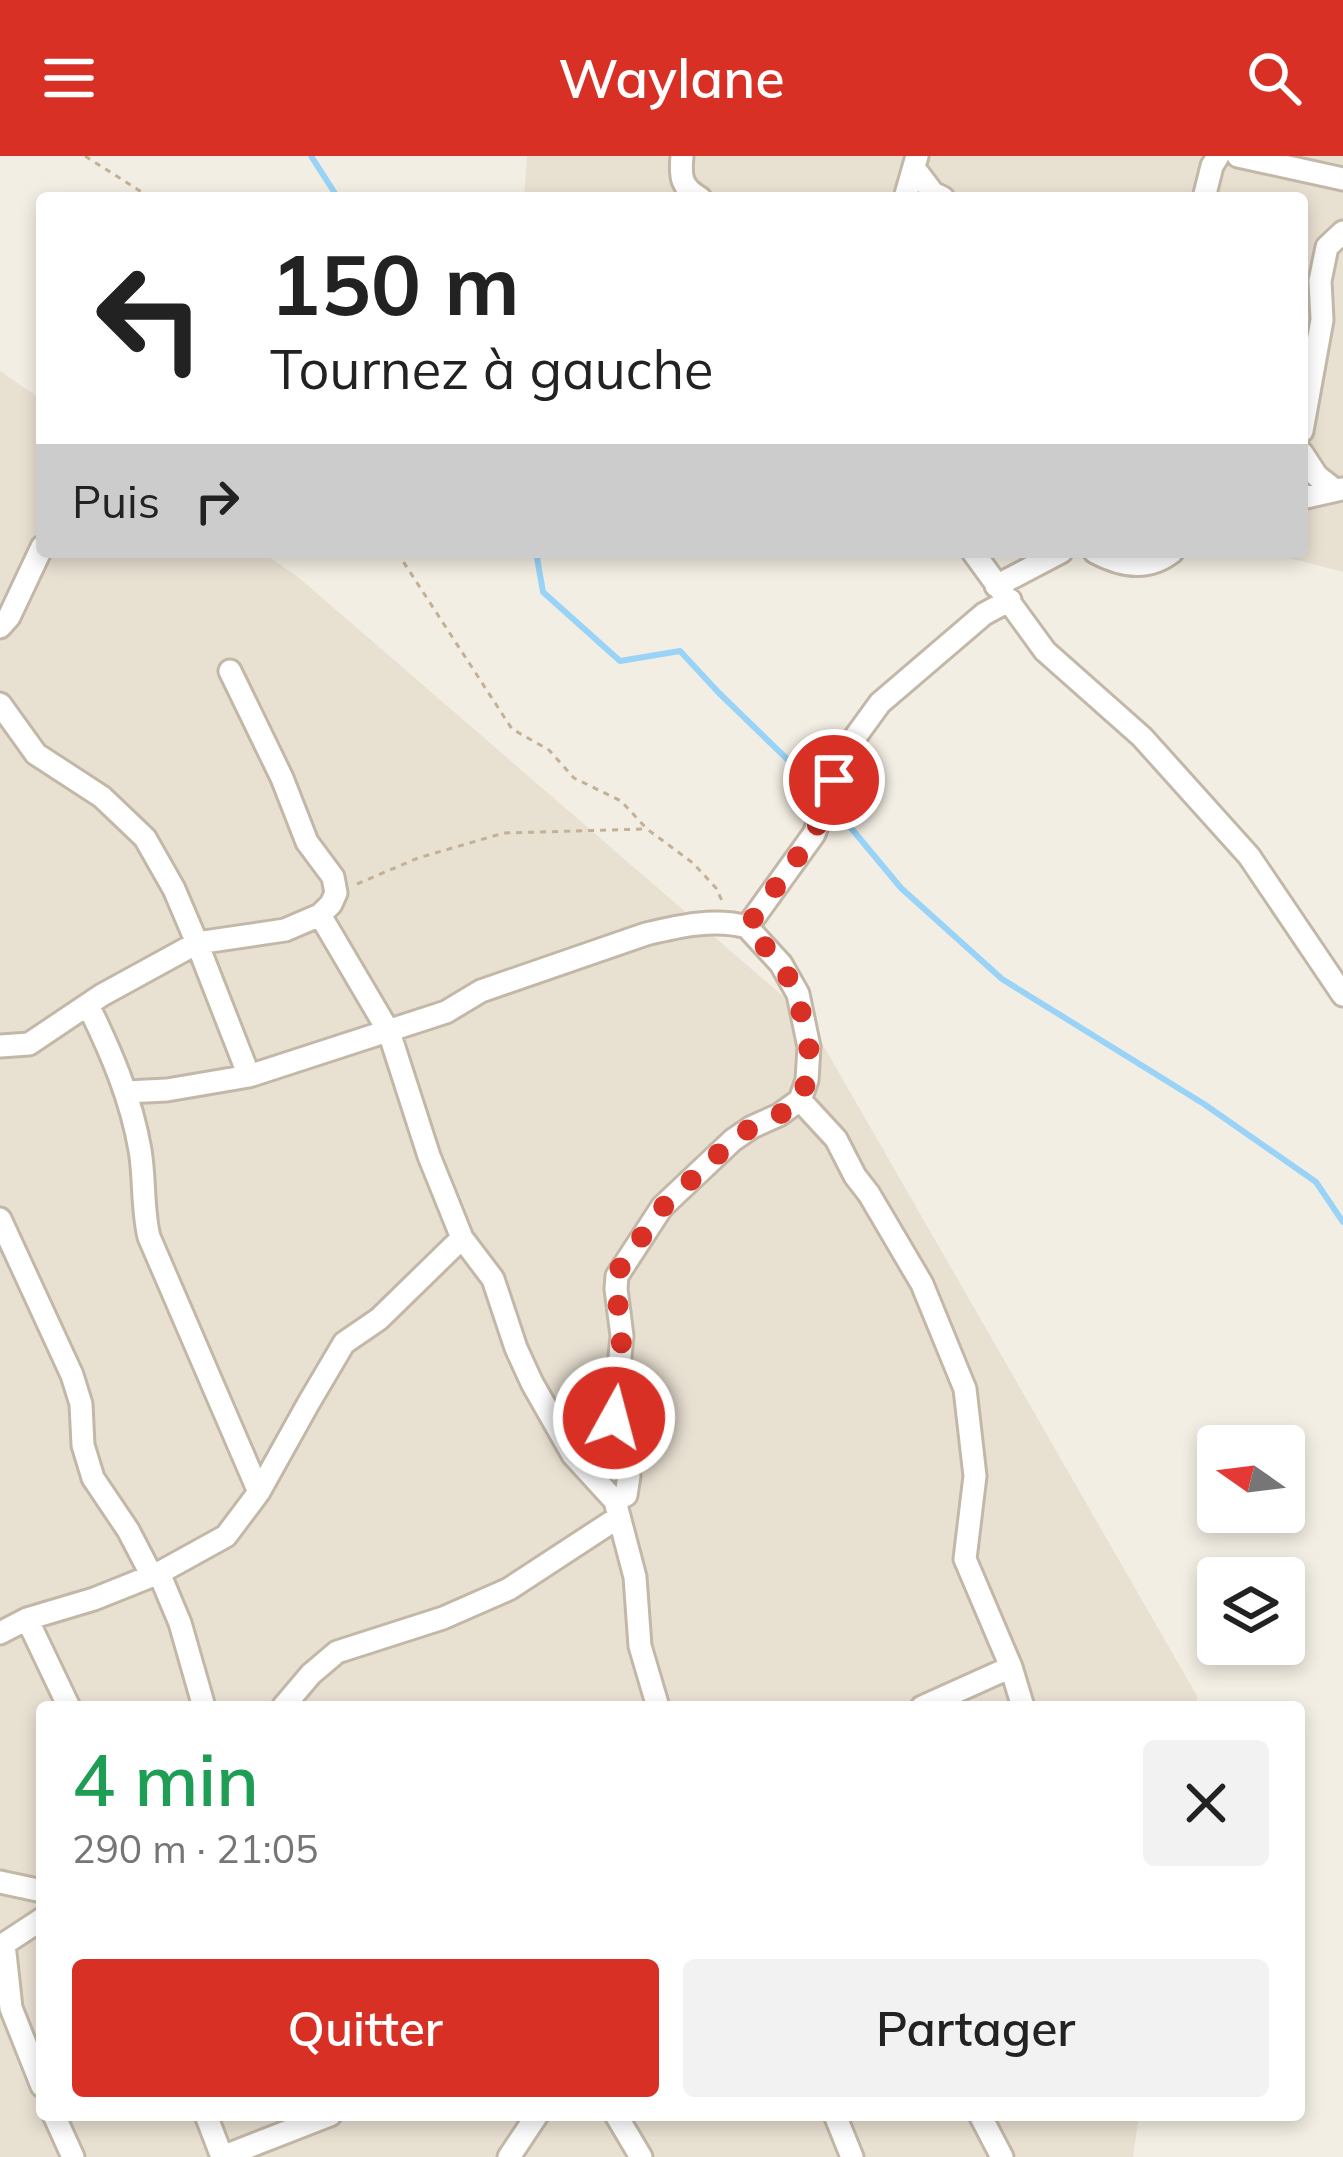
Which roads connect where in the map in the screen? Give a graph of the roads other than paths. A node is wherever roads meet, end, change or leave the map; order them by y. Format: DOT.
graph roads {
  1 [pos="682,156"];
  2 [pos="1219,156"];
  3 [pos="1238,156"];
  4 [pos="916,162"];
  5 [pos="1343,179"];
  6 [pos="691,192"];
  7 [pos="907,192"];
  8 [pos="932,192"];
  9 [pos="1206,192"];
  10 [pos="1343,232"];
  11 [pos="1308,398"];
  12 [pos="1308,462"];
  13 [pos="1339,489"];
  14 [pos="1308,497"];
  15 [pos="37,558"];
  16 [pos="977,558"];
  17 [pos="1053,558"];
  18 [pos="1112,558"];
  19 [pos="1164,558"];
  20 [pos="1003,593"];
  21 [pos="0,627"];
  22 [pos="230,671"];
  23 [pos="0,704"];
  24 [pos="320,915"];
  25 [pos="738,924"];
  26 [pos="197,943"];
  27 [pos="1343,995"];
  28 [pos="88,1005"];
  29 [pos="389,1032"];
  30 [pos="0,1046"];
  31 [pos="249,1076"];
  32 [pos="126,1092"];
  33 [pos="800,1100"];
  34 [pos="0,1219"];
  35 [pos="462,1238"];
  36 [pos="260,1492"];
  37 [pos="617,1509"];
  38 [pos="156,1575"];
  39 [pos="27,1619"];
  40 [pos="0,1633"];
  41 [pos="1010,1667"];
  42 [pos="66,1701"];
  43 [pos="202,1701"];
  44 [pos="288,1701"];
  45 [pos="656,1701"];
  46 [pos="935,1701"];
  47 [pos="1021,1701"];
  48 [pos="0,1882"];
  49 [pos="36,1891"];
  50 [pos="36,1923"];
  51 [pos="2,1945"];
  52 [pos="36,2071"];
  53 [pos="57,2121"];
  54 [pos="208,2121"];
  55 [pos="315,2121"];
  56 [pos="533,2121"];
  57 [pos="620,2121"];
  58 [pos="837,2121"];
  59 [pos="983,2121"];
  60 [pos="73,2157"];
  61 [pos="509,2157"];
  62 [pos="641,2157"];
  63 [pos="852,2157"];
  64 [pos="1001,2157"];
  1 -- 6 [label="street"];
  2 -- 9 [label="street"];
  3 -- 5 [label="street"];
  4 -- 7 [label="street"];
  4 -- 8 [label="street"];
  10 -- 11 [label="street"];
  12 -- 13 [label="street"];
  13 -- 14 [label="street"];
  15 -- 21 [label="street"];
  16 -- 20 [label="street"];
  17 -- 20 [label="street"];
  18 -- 19 [label="street"];
  20 -- 25 [label="street"];
  20 -- 27 [label="street"];
  22 -- 24 [label="street"];
  23 -- 26 [label="street"];
  24 -- 26 [label="street"];
  24 -- 29 [label="street"];
  25 -- 29 [label="street"];
  25 -- 33 [label="street"];
  26 -- 28 [label="street"];
  26 -- 31 [label="street"];
  28 -- 30 [label="street"];
  28 -- 32 [label="street"];
  29 -- 31 [label="street"];
  29 -- 35 [label="street"];
  31 -- 32 [label="street"];
  32 -- 36 [label="street"];
  33 -- 37 [label="street"];
  33 -- 41 [label="street"];
  34 -- 38 [label="street"];
  35 -- 36 [label="street"];
  35 -- 37 [label="street"];
  36 -- 38 [label="street"];
  37 -- 44 [label="street"];
  37 -- 45 [label="street"];
  38 -- 39 [label="street"];
  38 -- 43 [label="street"];
  39 -- 40 [label="street"];
  39 -- 42 [label="street"];
  41 -- 46 [label="street"];
  41 -- 47 [label="street"];
  48 -- 49 [label="street"];
  50 -- 51 [label="street"];
  51 -- 52 [label="street"];
  53 -- 60 [label="street"];
  54 -- 55 [label="street"];
  56 -- 61 [label="street"];
  57 -- 62 [label="street"];
  58 -- 63 [label="street"];
  59 -- 64 [label="street"];
}
